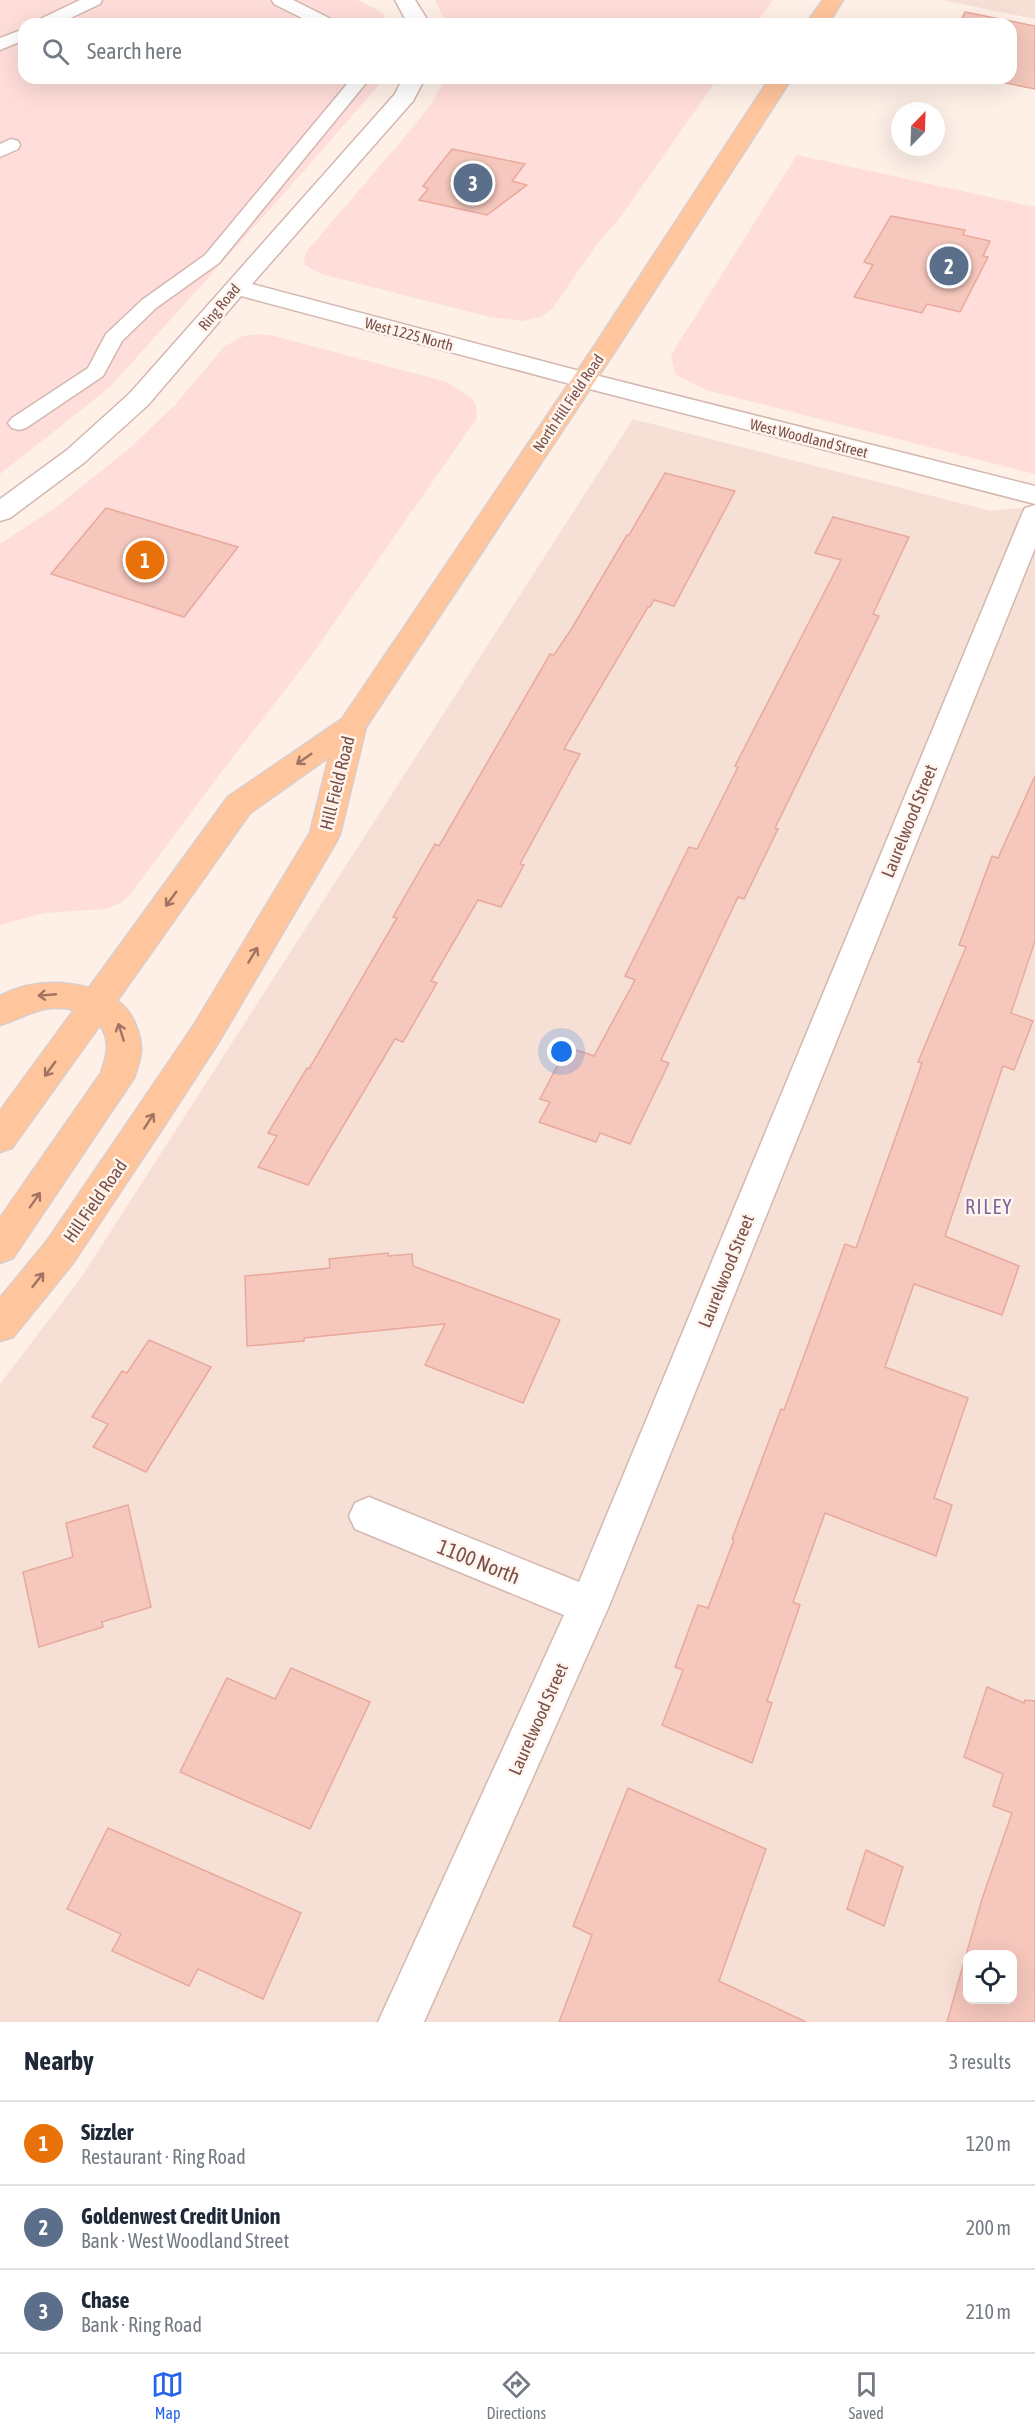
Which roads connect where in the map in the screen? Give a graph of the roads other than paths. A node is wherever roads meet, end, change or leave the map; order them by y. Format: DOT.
graph roads {
  1 [pos="94,0"];
  2 [pos="280,0"];
  3 [pos="405,0"];
  4 [pos="833,0"];
  5 [pos="56,18"];
  6 [pos="315,18"];
  7 [pos="416,18"];
  8 [pos="821,18"];
  9 [pos="18,37"];
  10 [pos="0,45"];
  11 [pos="356,84"];
  12 [pos="411,84"];
  13 [pos="777,84"];
  14 [pos="0,140"];
  15 [pos="0,151"];
  16 [pos="236,287"];
  17 [pos="583,380"];
  18 [pos="20,423"];
  19 [pos="1035,495"];
  20 [pos="0,512"];
  21 [pos="1035,514"];
  22 [pos="352,726"];
  23 [pos="96,1004"];
  24 [pos="0,1012"];
  25 [pos="0,1138"];
  26 [pos="0,1247"];
  27 [pos="0,1325"];
  28 [pos="369,1515"];
  29 [pos="589,1605"];
  30 [pos="401,2022"];
  1 -- 5 [label="lane"];
  2 -- 6 [label="lane"];
  3 -- 7 [label="street"];
  4 -- 8 [label="main road"];
  9 -- 10 [label="lane"];
  11 -- 18 [label="lane"];
  12 -- 16 [label="street, Ring Road"];
  13 -- 17 [label="main road, North Hill Field Road"];
  14 -- 15 [label="lane"];
  16 -- 17 [label="street, West 1225 North"];
  16 -- 20 [label="street, Ring Road"];
  17 -- 19 [label="street, West Woodland Street"];
  17 -- 22 [label="main road, North Hill Field Road"];
  21 -- 29 [label="street, Laurelwood Street"];
  22 -- 23 [label="main road, Hill Field Road, one-way"];
  27 -- 22 [label="main road, Hill Field Road, one-way"];
  23 -- 24 [label="main road, one-way"];
  23 -- 25 [label="main road, Hill Field Road, one-way"];
  26 -- 23 [label="main road, one-way"];
  28 -- 29 [label="street, 1100 North"];
  29 -- 30 [label="street, Laurelwood Street"];
}
